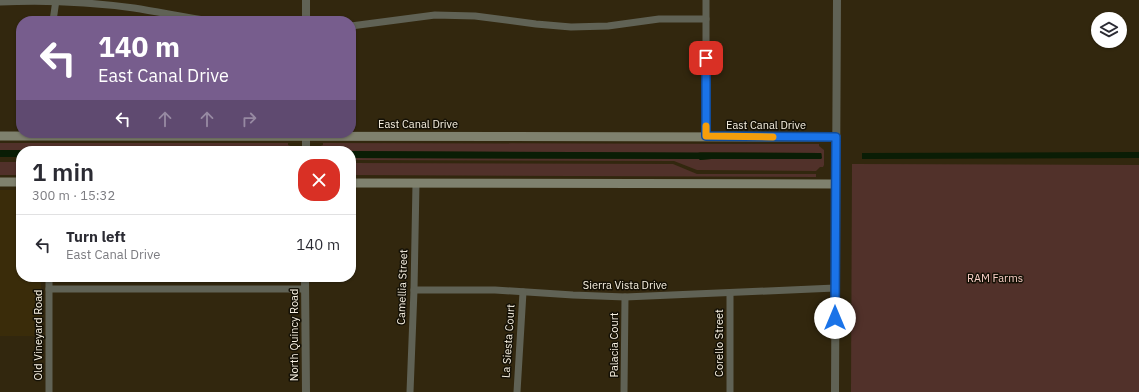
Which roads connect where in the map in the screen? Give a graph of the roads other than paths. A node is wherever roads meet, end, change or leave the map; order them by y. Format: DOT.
graph roads {
  1 [pos="306,0"];
  2 [pos="706,0"];
  3 [pos="837,0"];
  4 [pos="56,1"];
  5 [pos="0,2"];
  6 [pos="54,16"];
  7 [pos="181,16"];
  8 [pos="306,16"];
  9 [pos="706,19"];
  10 [pos="356,25"];
  11 [pos="356,135"];
  12 [pos="0,136"];
  13 [pos="16,136"];
  14 [pos="706,136"];
  15 [pos="836,137"];
  16 [pos="0,182"];
  17 [pos="16,182"];
  18 [pos="356,183"];
  19 [pos="416,183"];
  20 [pos="835,184"];
  21 [pos="49,282"];
  22 [pos="306,282"];
  23 [pos="835,288"];
  24 [pos="49,289"];
  25 [pos="305,289"];
  26 [pos="414,290"];
  27 [pos="523,292"];
  28 [pos="730,293"];
  29 [pos="625,297"];
  30 [pos="49,392"];
  31 [pos="306,392"];
  32 [pos="410,392"];
  33 [pos="517,392"];
  34 [pos="624,392"];
  35 [pos="730,392"];
  36 [pos="835,392"];
  1 -- 8 [label="street"];
  2 -- 9 [label="street"];
  3 -- 15 [label="street"];
  4 -- 5 [label="street"];
  4 -- 6 [label="street"];
  4 -- 7 [label="street"];
  9 -- 10 [label="street"];
  9 -- 14 [label="street"];
  11 -- 14 [label="main road, East Canal Drive"];
  12 -- 13 [label="main road, East Canal Drive"];
  14 -- 15 [label="main road, East Canal Drive"];
  15 -- 20 [label="street"];
  16 -- 17 [label="main road"];
  18 -- 19 [label="main road"];
  19 -- 20 [label="main road"];
  19 -- 26 [label="street, Camellia Street"];
  20 -- 23 [label="street"];
  21 -- 24 [label="street, Old Vineyard Road"];
  22 -- 25 [label="street, North Quincy Road"];
  23 -- 28 [label="street, Sierra Vista Drive"];
  23 -- 36 [label="street"];
  24 -- 25 [label="street"];
  24 -- 30 [label="street, Old Vineyard Road"];
  25 -- 31 [label="street, North Quincy Road"];
  26 -- 27 [label="street, Sierra Vista Drive"];
  26 -- 32 [label="street, Camellia Street"];
  27 -- 29 [label="street, Sierra Vista Drive"];
  27 -- 33 [label="street, La Siesta Court"];
  28 -- 29 [label="street, Sierra Vista Drive"];
  28 -- 35 [label="street, Corello Street"];
  29 -- 34 [label="street, Palacia Court"];
}
